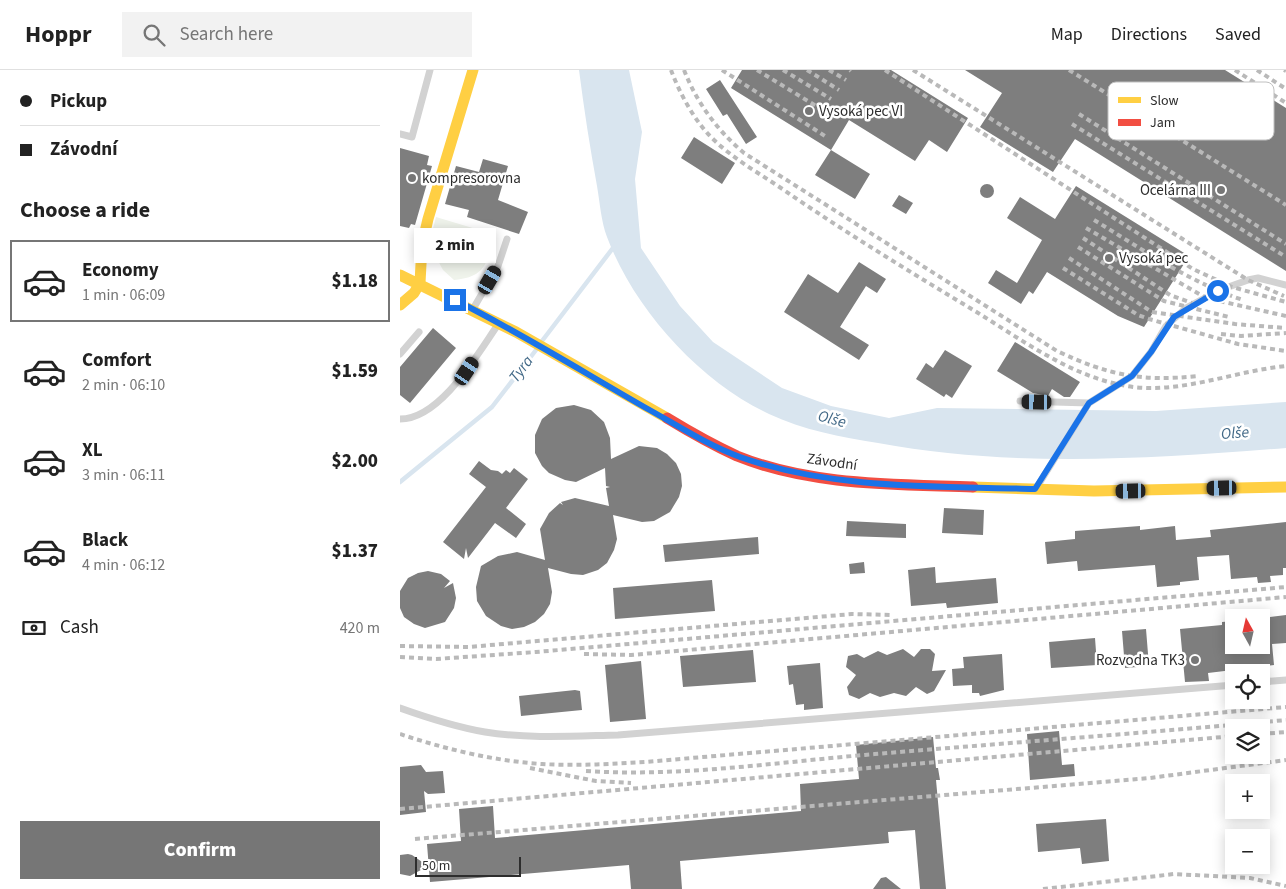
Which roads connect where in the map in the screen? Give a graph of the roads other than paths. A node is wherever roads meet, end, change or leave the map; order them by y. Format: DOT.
graph roads {
  1 [pos="430,70"];
  2 [pos="473,70"];
  3 [pos="400,134"];
  4 [pos="507,239"];
  5 [pos="400,274"];
  6 [pos="420,283"];
  7 [pos="1286,286"];
  8 [pos="400,305"];
  9 [pos="473,309"];
  10 [pos="499,323"];
  11 [pos="419,332"];
  12 [pos="400,354"];
  13 [pos="1020,401"];
  14 [pos="1089,403"];
  15 [pos="400,419"];
  16 [pos="1286,488"];
  17 [pos="1035,489"];
  18 [pos="1286,680"];
  19 [pos="1270,681"];
  20 [pos="1225,686"];
  21 [pos="400,708"];
  1 -- 3 [label="lane"];
  2 -- 6 [label="street"];
  4 -- 9 [label="lane"];
  5 -- 6 [label="street, Závodní"];
  6 -- 8 [label="street"];
  6 -- 9 [label="street, Závodní"];
  7 -- 14 [label="lane"];
  9 -- 10 [label="street, Závodní"];
  10 -- 15 [label="lane"];
  10 -- 17 [label="street, Závodní"];
  11 -- 12 [label="lane"];
  13 -- 14 [label="lane"];
  14 -- 17 [label="lane"];
  16 -- 17 [label="street, Závodní"];
  18 -- 19 [label="lane"];
  20 -- 21 [label="lane"];
}
